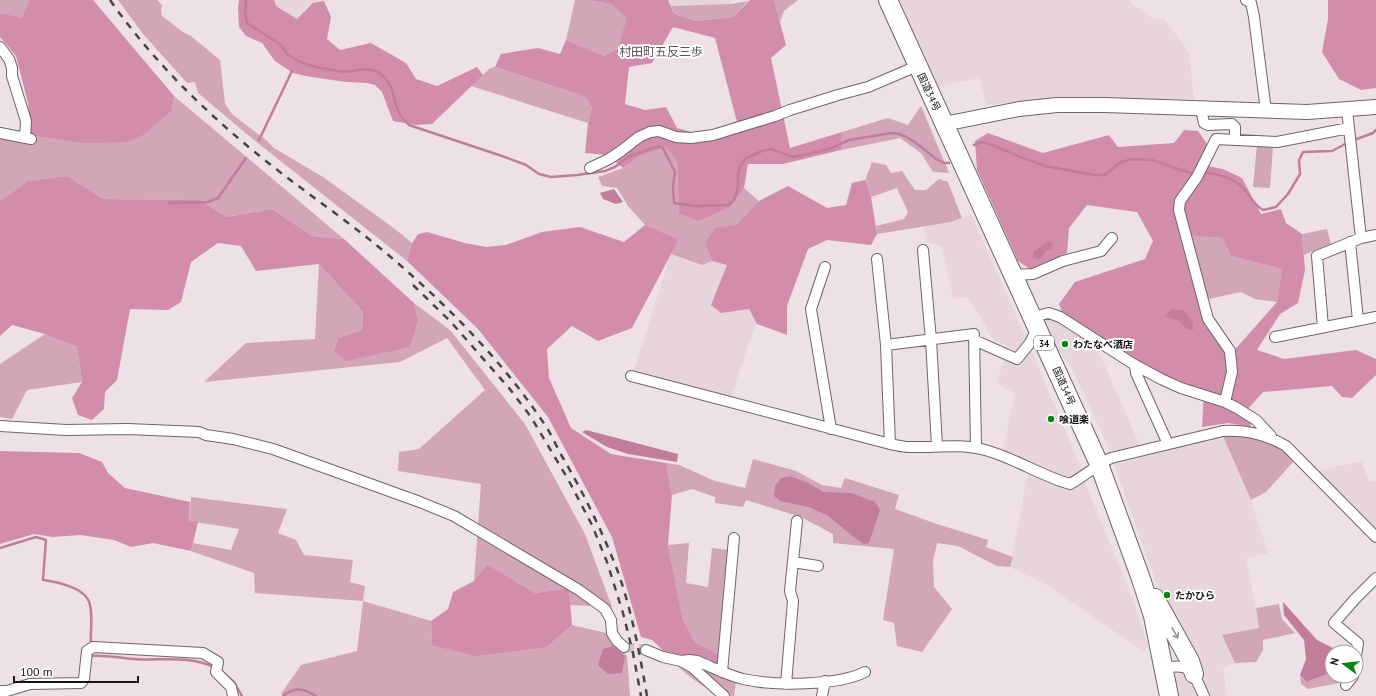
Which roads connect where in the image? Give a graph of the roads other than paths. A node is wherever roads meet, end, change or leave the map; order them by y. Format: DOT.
graph roads {
  1 [pos="888,0"];
  2 [pos="1246,0"];
  3 [pos="0,47"];
  4 [pos="917,66"];
  5 [pos="1376,107"];
  6 [pos="1201,109"];
  7 [pos="1347,110"];
  8 [pos="1266,111"];
  9 [pos="944,124"];
  10 [pos="0,133"];
  11 [pos="1350,137"];
  12 [pos="1235,140"];
  13 [pos="590,168"];
  14 [pos="1376,235"];
  15 [pos="1112,238"];
  16 [pos="1360,238"];
  17 [pos="1350,242"];
  18 [pos="923,250"];
  19 [pos="878,259"];
  20 [pos="825,267"];
  21 [pos="1013,275"];
  22 [pos="1376,317"];
  23 [pos="1358,320"];
  24 [pos="1035,323"];
  25 [pos="1324,327"];
  26 [pos="1275,337"];
  27 [pos="931,340"];
  28 [pos="974,340"];
  29 [pos="886,346"];
  30 [pos="1135,364"];
  31 [pos="631,376"];
  32 [pos="1225,402"];
  33 [pos="0,426"];
  34 [pos="831,429"];
  35 [pos="1272,438"];
  36 [pos="890,444"];
  37 [pos="1168,444"];
  38 [pos="937,446"];
  39 [pos="976,448"];
  40 [pos="1099,464"];
  41 [pos="797,521"];
  42 [pos="1376,537"];
  43 [pos="734,538"];
  44 [pos="793,562"];
  45 [pos="818,566"];
  46 [pos="1140,576"];
  47 [pos="1376,578"];
  48 [pos="1358,644"];
  49 [pos="624,647"];
  50 [pos="646,650"];
  51 [pos="681,662"];
  52 [pos="1164,668"];
  53 [pos="722,672"];
  54 [pos="866,672"];
  55 [pos="1194,674"];
  56 [pos="825,681"];
  57 [pos="786,684"];
  58 [pos="0,691"];
  59 [pos="233,696"];
  60 [pos="724,696"];
  61 [pos="822,696"];
  62 [pos="1169,696"];
  63 [pos="1204,696"];
  1 -- 4 [label="highway, 国道34号 / 34"];
  2 -- 8 [label="street"];
  3 -- 10 [label="street"];
  4 -- 9 [label="highway, 国道34号 / 34"];
  4 -- 13 [label="street"];
  5 -- 7 [label="street"];
  6 -- 8 [label="street"];
  6 -- 9 [label="street"];
  6 -- 12 [label="street"];
  7 -- 8 [label="street"];
  7 -- 11 [label="street"];
  9 -- 21 [label="highway, 国道34号 / 34"];
  11 -- 12 [label="street"];
  11 -- 16 [label="street"];
  12 -- 32 [label="street"];
  14 -- 16 [label="street"];
  15 -- 21 [label="street"];
  16 -- 17 [label="street"];
  17 -- 23 [label="street"];
  17 -- 25 [label="street"];
  18 -- 27 [label="street"];
  19 -- 29 [label="street"];
  20 -- 34 [label="street"];
  21 -- 24 [label="highway, 国道34号 / 34"];
  22 -- 23 [label="street"];
  23 -- 25 [label="street"];
  24 -- 28 [label="street"];
  24 -- 30 [label="street"];
  24 -- 40 [label="highway, 国道34号 / 34"];
  25 -- 26 [label="street"];
  27 -- 28 [label="street"];
  27 -- 29 [label="street"];
  27 -- 38 [label="street"];
  28 -- 39 [label="street"];
  29 -- 36 [label="street"];
  30 -- 32 [label="street"];
  30 -- 37 [label="street"];
  31 -- 34 [label="street"];
  32 -- 35 [label="street"];
  33 -- 49 [label="street"];
  34 -- 36 [label="street"];
  35 -- 37 [label="street"];
  35 -- 42 [label="street"];
  36 -- 38 [label="street"];
  37 -- 40 [label="street"];
  38 -- 39 [label="street"];
  39 -- 40 [label="street"];
  40 -- 46 [label="highway, 国道34号 / 34"];
  41 -- 44 [label="street"];
  43 -- 53 [label="street"];
  44 -- 45 [label="street"];
  44 -- 57 [label="street"];
  46 -- 52 [label="highway, 国道34号 / 34"];
  46 -- 55 [label="highway, one-way"];
  47 -- 48 [label="street"];
  50 -- 51 [label="street"];
  51 -- 53 [label="street"];
  51 -- 60 [label="street"];
  52 -- 55 [label="street"];
  52 -- 62 [label="highway, 国道34号 / 34"];
  53 -- 57 [label="street"];
  54 -- 56 [label="street"];
  55 -- 63 [label="street"];
  56 -- 57 [label="street"];
  56 -- 61 [label="street"];
  58 -- 59 [label="street"];
}
